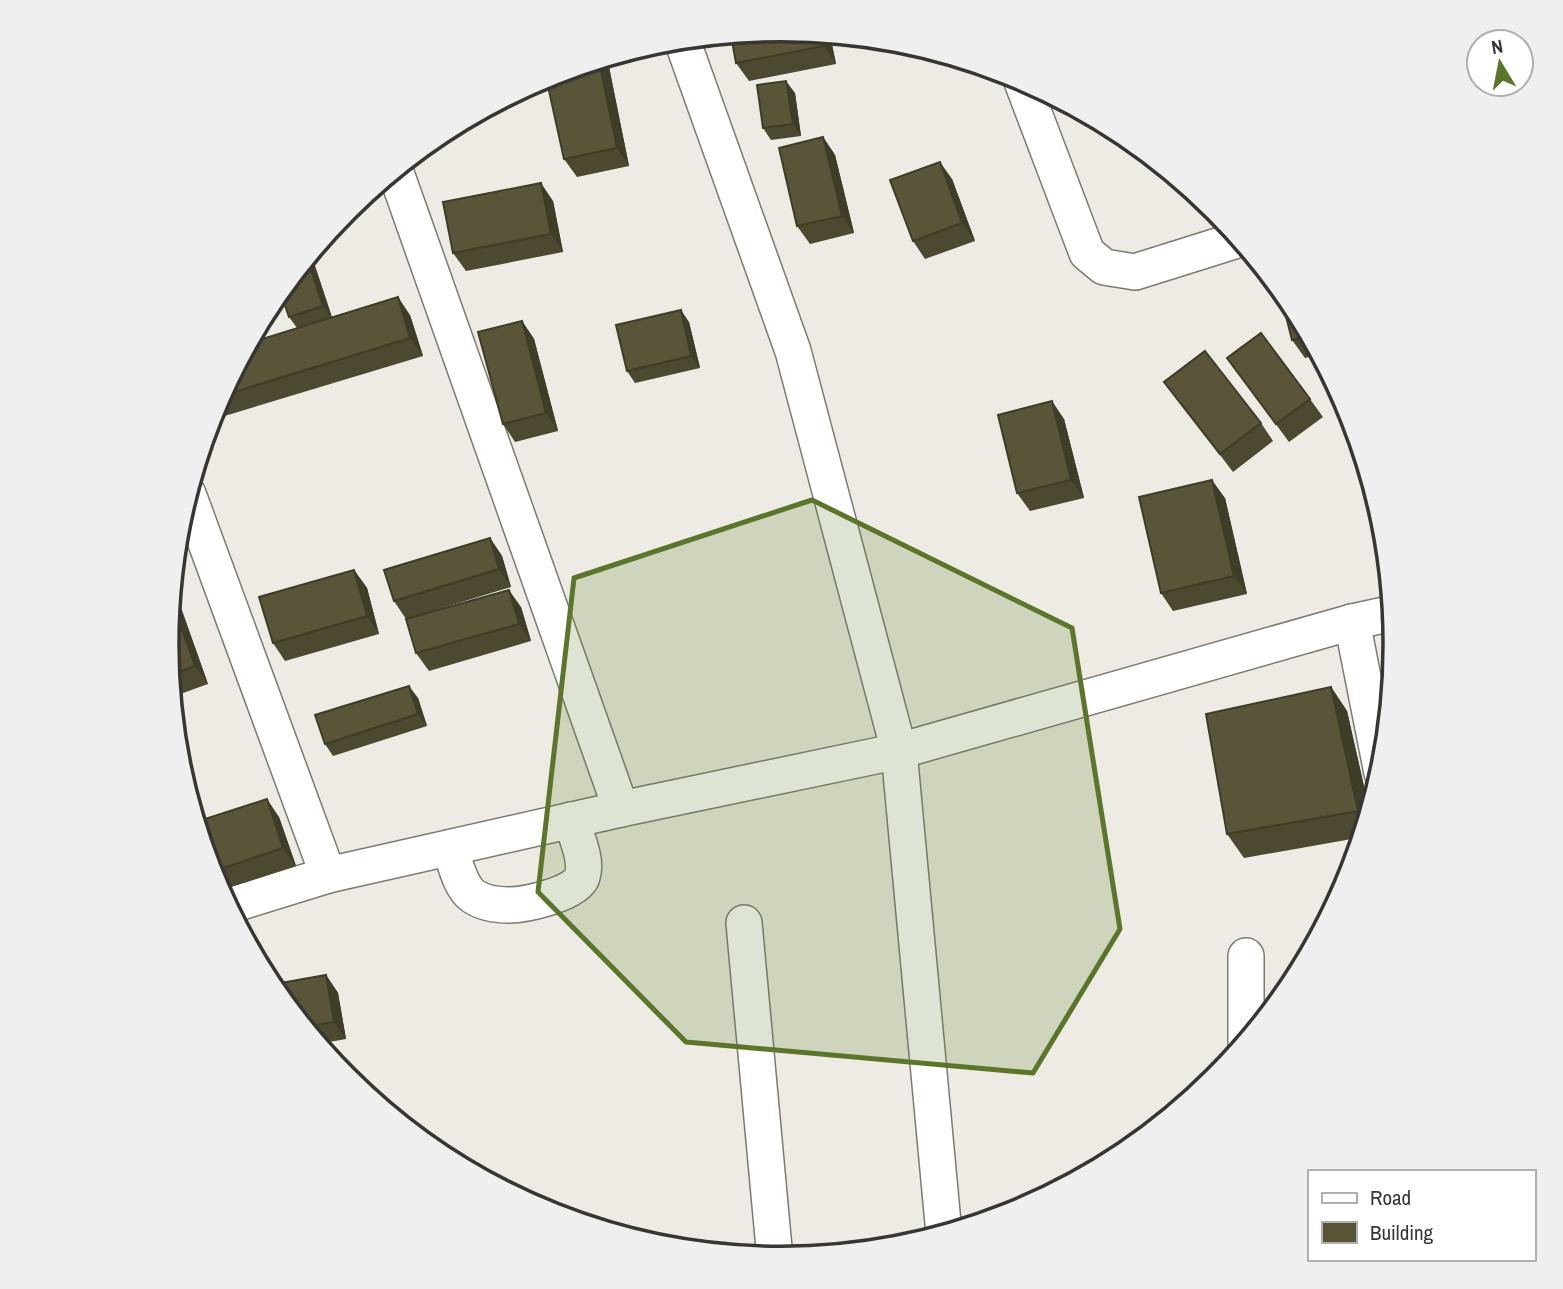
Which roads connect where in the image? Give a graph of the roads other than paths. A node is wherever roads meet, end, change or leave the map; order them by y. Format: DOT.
graph roads {
  1 [pos="685,50"];
  2 [pos="1027,95"];
  3 [pos="399,180"];
  4 [pos="1230,242"];
  5 [pos="195,512"];
  6 [pos="1383,615"];
  7 [pos="1352,622"];
  8 [pos="1376,741"];
  9 [pos="899,751"];
  10 [pos="621,808"];
  11 [pos="571,820"];
  12 [pos="450,848"];
  13 [pos="328,875"];
  14 [pos="237,903"];
  15 [pos="744,923"];
  16 [pos="1246,956"];
  17 [pos="1246,1027"];
  18 [pos="943,1224"];
  19 [pos="774,1247"];
  1 -- 9 [label="street"];
  2 -- 4 [label="street"];
  3 -- 10 [label="street"];
  5 -- 13 [label="street"];
  6 -- 7 [label="street"];
  7 -- 8 [label="street"];
  7 -- 9 [label="street"];
  9 -- 10 [label="street"];
  9 -- 18 [label="street"];
  10 -- 11 [label="street"];
  11 -- 12 [label="street"];
  11 -- 12 [label="street"];
  12 -- 13 [label="street"];
  13 -- 14 [label="street"];
  15 -- 19 [label="street"];
  16 -- 17 [label="street"];
}
